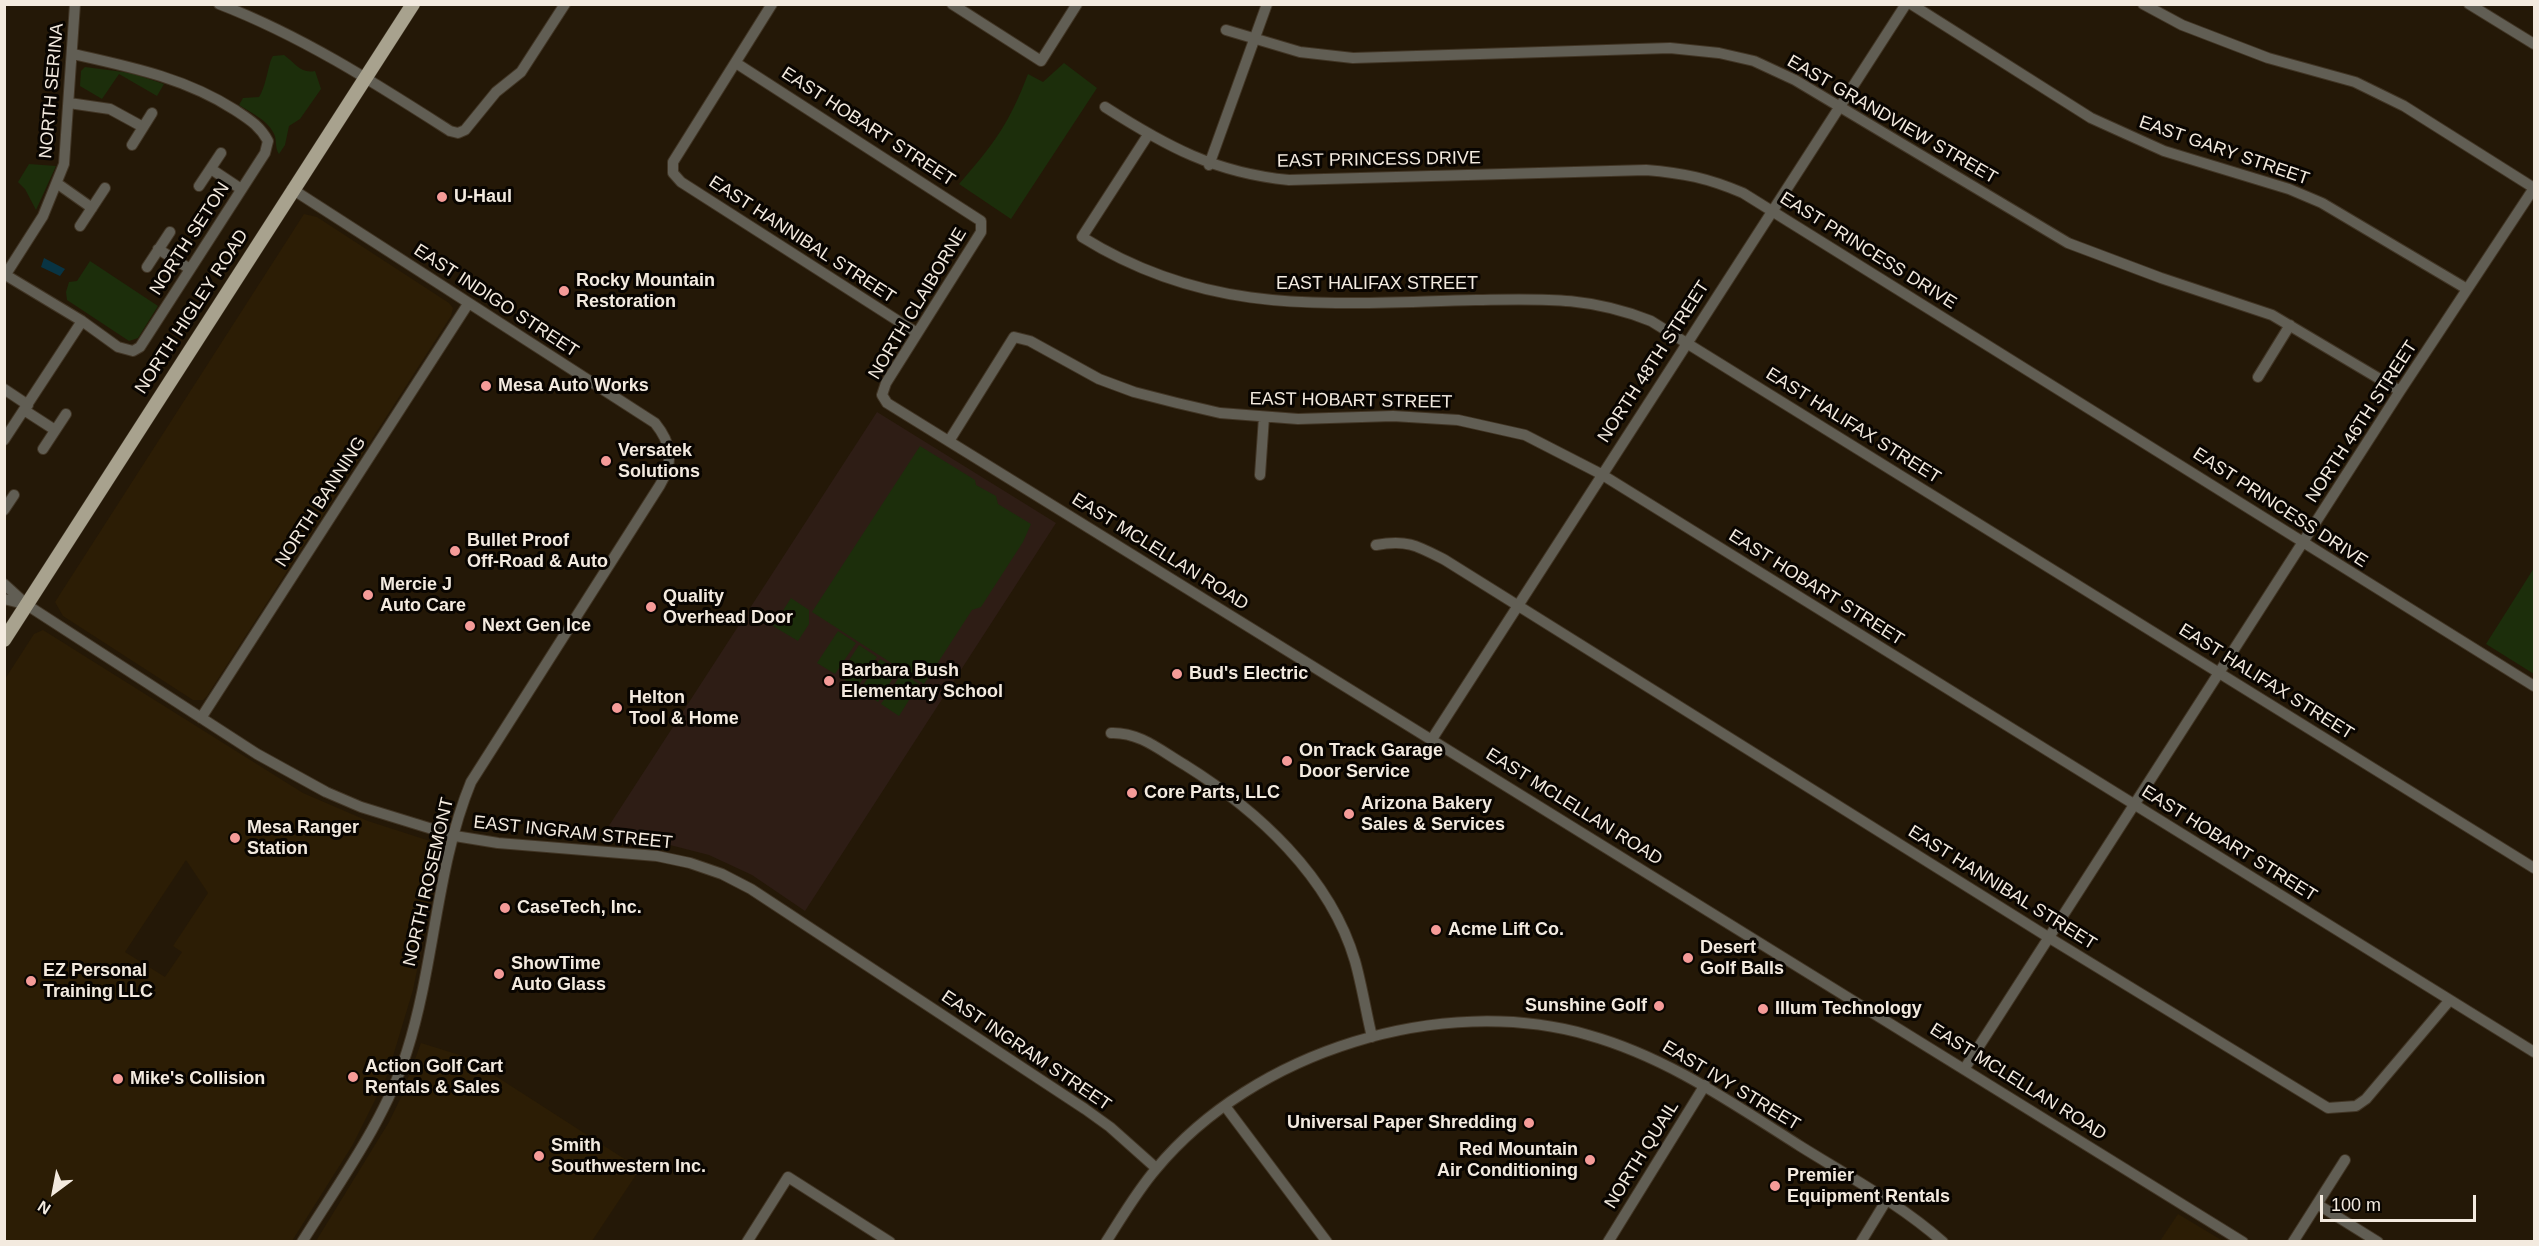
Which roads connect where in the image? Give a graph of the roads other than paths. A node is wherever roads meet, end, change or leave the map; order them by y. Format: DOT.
graph roads {
  1 [pos="75,4"];
  2 [pos="219,4"];
  3 [pos="413,4"];
  4 [pos="565,4"];
  5 [pos="772,4"];
  6 [pos="952,4"];
  7 [pos="1077,4"];
  8 [pos="1267,4"];
  9 [pos="1909,4"];
  10 [pos="2143,4"];
  11 [pos="2469,4"];
  12 [pos="1226,30"];
  13 [pos="1255,39"];
  14 [pos="2535,44"];
  15 [pos="73,54"];
  16 [pos="736,63"];
  17 [pos="366,78"];
  18 [pos="69,103"];
  19 [pos="1841,106"];
  20 [pos="1105,107"];
  21 [pos="153,113"];
  22 [pos="143,127"];
  23 [pos="1148,135"];
  24 [pos="132,145"];
  25 [pos="221,153"];
  26 [pos="1209,165"];
  27 [pos="210,169"];
  28 [pos="58,184"];
  29 [pos="199,186"];
  30 [pos="105,188"];
  31 [pos="2534,188"];
  32 [pos="242,189"];
  33 [pos="292,189"];
  34 [pos="92,207"];
  35 [pos="1772,211"];
  36 [pos="981,221"];
  37 [pos="80,226"];
  38 [pos="170,232"];
  39 [pos="158,249"];
  40 [pos="147,267"];
  41 [pos="190,269"];
  42 [pos="5,274"];
  43 [pos="2467,289"];
  44 [pos="468,304"];
  45 [pos="82,321"];
  46 [pos="2290,325"];
  47 [pos="916,333"];
  48 [pos="1686,343"];
  49 [pos="2258,377"];
  50 [pos="4,389"];
  51 [pos="2400,391"];
  52 [pos="886,403"];
  53 [pos="26,407"];
  54 [pos="66,414"];
  55 [pos="1264,417"];
  56 [pos="55,430"];
  57 [pos="4,440"];
  58 [pos="949,441"];
  59 [pos="43,448"];
  60 [pos="670,451"];
  61 [pos="1601,474"];
  62 [pos="1260,475"];
  63 [pos="14,495"];
  64 [pos="4,510"];
  65 [pos="2305,541"];
  66 [pos="1376,544"];
  67 [pos="4,584"];
  68 [pos="4,598"];
  69 [pos="27,605"];
  70 [pos="1516,606"];
  71 [pos="4,640"];
  72 [pos="2221,672"];
  73 [pos="2535,686"];
  74 [pos="201,718"];
  75 [pos="1111,733"];
  76 [pos="1432,739"];
  77 [pos="2135,804"];
  78 [pos="455,836"];
  79 [pos="2535,868"];
  80 [pos="2048,937"];
  81 [pos="2449,1000"];
  82 [pos="1372,1037"];
  83 [pos="2533,1047"];
  84 [pos="1965,1068"];
  85 [pos="1705,1085"];
  86 [pos="1225,1106"];
  87 [pos="2345,1160"];
  88 [pos="1156,1168"];
  89 [pos="1887,1200"];
  90 [pos="2317,1204"];
  91 [pos="302,1242"];
  92 [pos="747,1242"];
  93 [pos="890,1242"];
  94 [pos="1106,1242"];
  95 [pos="1327,1242"];
  96 [pos="1608,1242"];
  97 [pos="1861,1242"];
  98 [pos="1943,1242"];
  99 [pos="2242,1242"];
  100 [pos="2293,1242"];
  101 [pos="2378,1242"];
  1 -- 15 [label="street, NORTH SERINA"];
  2 -- 17 [label="street"];
  3 -- 17 [label="main road, NORTH HIGLEY ROAD"];
  4 -- 17 [label="street"];
  5 -- 16 [label="street"];
  6 -- 7 [label="street"];
  8 -- 13 [label="street"];
  9 -- 19 [label="street, NORTH 48TH STREET"];
  9 -- 43 [label="street, EAST GARY STREET"];
  10 -- 31 [label="street"];
  11 -- 14 [label="street"];
  12 -- 13 [label="street, EAST GRANDVIEW STREET"];
  13 -- 19 [label="street, EAST GRANDVIEW STREET"];
  13 -- 26 [label="street"];
  15 -- 18 [label="street, NORTH SERINA"];
  15 -- 32 [label="street, NORTH SETON"];
  16 -- 36 [label="street, EAST HOBART STREET"];
  16 -- 47 [label="street, EAST HANNIBAL STREET"];
  17 -- 33 [label="main road, NORTH HIGLEY ROAD"];
  18 -- 22 [label="street"];
  18 -- 28 [label="street, NORTH SERINA"];
  19 -- 35 [label="street, NORTH 48TH STREET"];
  19 -- 46 [label="street, EAST GRANDVIEW STREET"];
  20 -- 23 [label="street, EAST PRINCESS DRIVE"];
  21 -- 22 [label="street"];
  22 -- 24 [label="street"];
  23 -- 26 [label="street, EAST PRINCESS DRIVE"];
  23 -- 48 [label="street, EAST HALIFAX STREET"];
  25 -- 27 [label="street"];
  26 -- 35 [label="street, EAST PRINCESS DRIVE"];
  27 -- 29 [label="street"];
  27 -- 32 [label="street"];
  28 -- 34 [label="street"];
  28 -- 42 [label="street, NORTH SERINA"];
  30 -- 34 [label="street"];
  31 -- 43 [label="street, NORTH 46TH STREET"];
  32 -- 41 [label="street, NORTH SETON"];
  33 -- 44 [label="street, EAST INDIGO STREET"];
  33 -- 69 [label="main road, NORTH HIGLEY ROAD"];
  34 -- 37 [label="street"];
  35 -- 48 [label="street, NORTH 48TH STREET"];
  35 -- 65 [label="street, EAST PRINCESS DRIVE"];
  36 -- 47 [label="street, NORTH CLAIBORNE"];
  38 -- 39 [label="street"];
  39 -- 40 [label="street"];
  39 -- 41 [label="street"];
  41 -- 45 [label="street, NORTH SETON"];
  42 -- 45 [label="street"];
  43 -- 51 [label="street, NORTH 46TH STREET"];
  44 -- 60 [label="street, EAST INDIGO STREET"];
  44 -- 74 [label="street, NORTH BANNING"];
  45 -- 53 [label="street"];
  46 -- 49 [label="street"];
  46 -- 51 [label="street, EAST GRANDVIEW STREET"];
  47 -- 52 [label="street, NORTH CLAIBORNE"];
  48 -- 61 [label="street, NORTH 48TH STREET"];
  48 -- 72 [label="street, EAST HALIFAX STREET"];
  50 -- 53 [label="street"];
  51 -- 65 [label="street, NORTH 46TH STREET"];
  52 -- 58 [label="street, EAST MCLELLAN ROAD"];
  53 -- 56 [label="street"];
  53 -- 57 [label="street"];
  54 -- 56 [label="street"];
  55 -- 58 [label="street, EAST HOBART STREET"];
  55 -- 61 [label="street, EAST HOBART STREET"];
  55 -- 62 [label="street"];
  56 -- 59 [label="street"];
  58 -- 76 [label="street, EAST MCLELLAN ROAD"];
  60 -- 78 [label="street, NORTH ROSEMONT"];
  61 -- 70 [label="street, NORTH 48TH STREET"];
  61 -- 77 [label="street, EAST HOBART STREET"];
  63 -- 64 [label="street"];
  65 -- 72 [label="street, NORTH 46TH STREET"];
  65 -- 73 [label="street, EAST PRINCESS DRIVE"];
  66 -- 70 [label="street, EAST HANNIBAL STREET"];
  67 -- 69 [label="street, EAST INGRAM STREET"];
  68 -- 69 [label="street, EAST INGRAM STREET"];
  69 -- 71 [label="main road, NORTH HIGLEY ROAD"];
  69 -- 74 [label="street, EAST INGRAM STREET"];
  70 -- 76 [label="street, NORTH 48TH STREET"];
  70 -- 80 [label="street, EAST HANNIBAL STREET"];
  72 -- 77 [label="street, NORTH 46TH STREET"];
  72 -- 79 [label="street, EAST HALIFAX STREET"];
  74 -- 78 [label="street, EAST INGRAM STREET"];
  75 -- 82 [label="street"];
  76 -- 84 [label="street, EAST MCLELLAN ROAD"];
  77 -- 80 [label="street, NORTH 46TH STREET"];
  77 -- 81 [label="street, EAST HOBART STREET"];
  78 -- 88 [label="street, EAST INGRAM STREET"];
  78 -- 91 [label="street, NORTH ROSEMONT"];
  80 -- 81 [label="street, EAST HANNIBAL STREET"];
  80 -- 84 [label="street, NORTH 46TH STREET"];
  81 -- 83 [label="street, EAST HOBART STREET"];
  82 -- 85 [label="street, EAST IVY STREET"];
  82 -- 86 [label="street"];
  84 -- 99 [label="street, EAST MCLELLAN ROAD"];
  85 -- 89 [label="street, EAST IVY STREET"];
  85 -- 96 [label="street, NORTH QUAIL"];
  86 -- 88 [label="street"];
  86 -- 95 [label="street"];
  87 -- 90 [label="street"];
  88 -- 94 [label="street"];
  89 -- 97 [label="street"];
  89 -- 98 [label="street, EAST IVY STREET"];
  90 -- 100 [label="street"];
  90 -- 101 [label="street"];
  92 -- 93 [label="street"];
}
